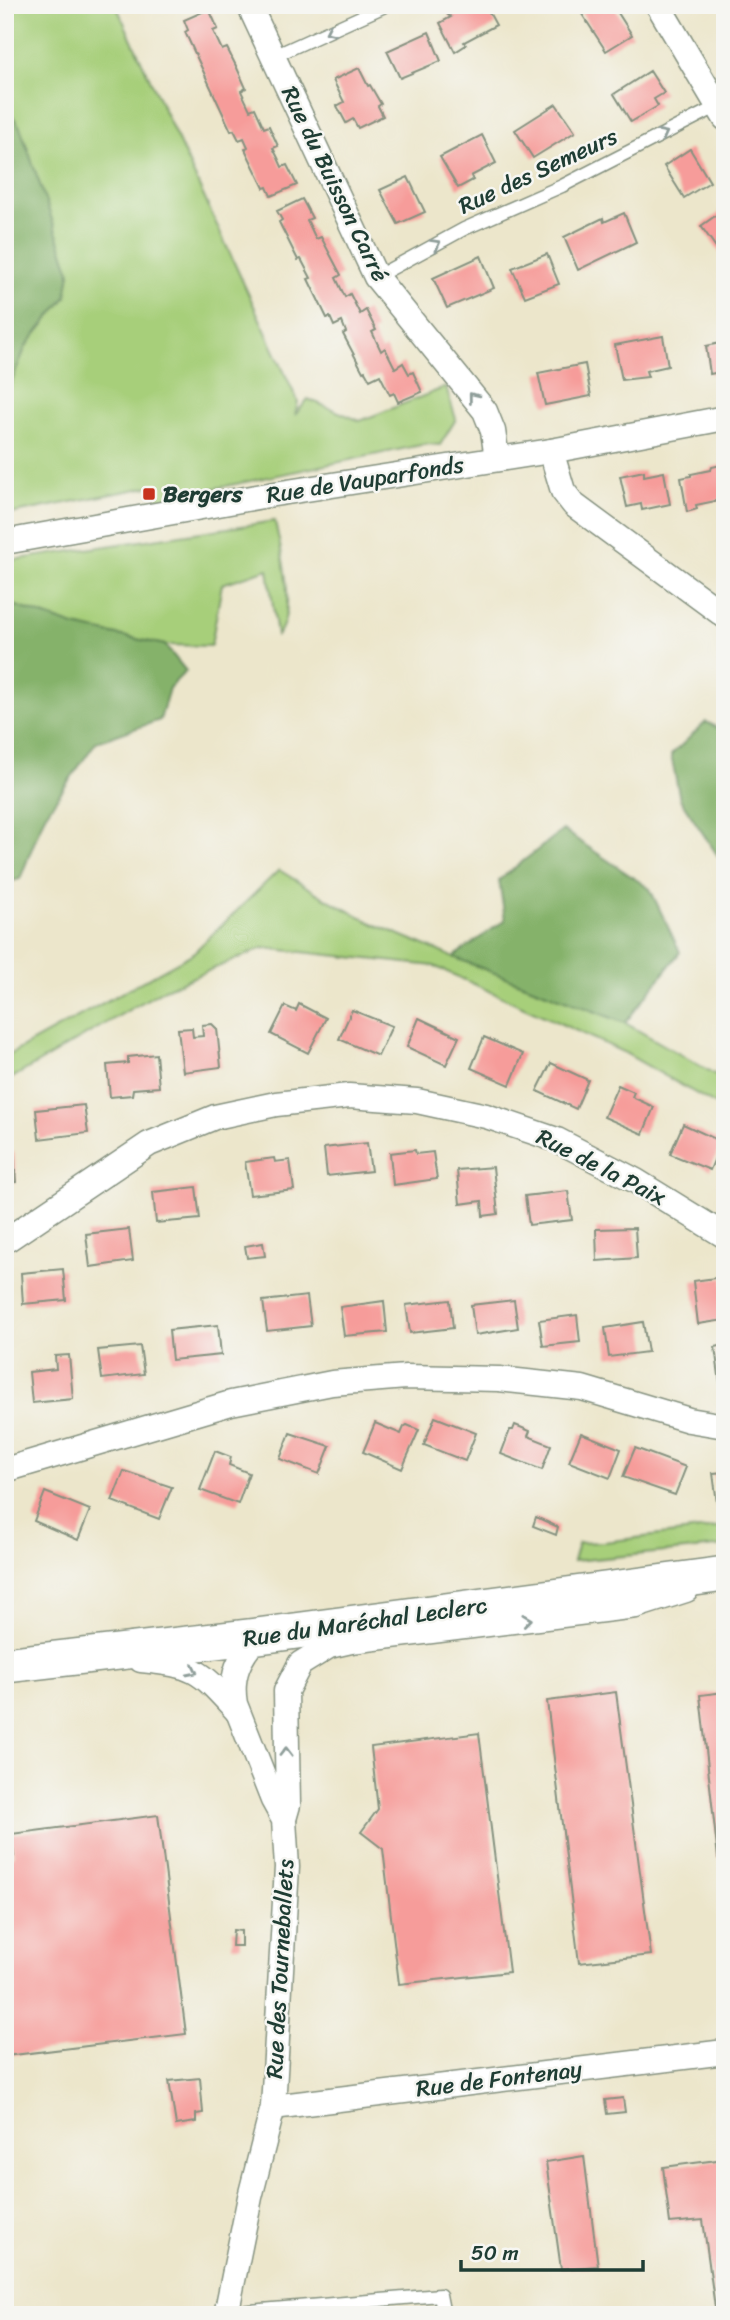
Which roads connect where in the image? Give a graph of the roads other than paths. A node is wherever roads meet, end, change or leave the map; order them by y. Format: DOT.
graph roads {
  1 [pos="249,5"];
  2 [pos="387,5"];
  3 [pos="658,5"];
  4 [pos="272,57"];
  5 [pos="721,112"];
  6 [pos="376,276"];
  7 [pos="725,418"];
  8 [pos="551,451"];
  9 [pos="497,459"];
  10 [pos="5,542"];
  11 [pos="725,616"];
  12 [pos="725,1236"];
  13 [pos="5,1241"];
  14 [pos="725,1426"];
  15 [pos="5,1470"];
  16 [pos="725,1576"];
  17 [pos="258,1636"];
  18 [pos="102,1654"];
  19 [pos="5,1665"];
  20 [pos="240,1714"];
  21 [pos="284,1819"];
  22 [pos="725,2052"];
  23 [pos="273,2107"];
  24 [pos="226,2314"];
  25 [pos="444,2315"];
  1 -- 4 [label="street, Rue du Buisson Carré"];
  2 -- 4 [label="lane, one-way"];
  3 -- 5 [label="street"];
  4 -- 6 [label="street, Rue du Buisson Carré"];
  6 -- 5 [label="lane, Rue des Semeurs, one-way"];
  9 -- 6 [label="street, Rue du Buisson Carré, one-way"];
  7 -- 8 [label="street, Rue de Vauparfonds"];
  8 -- 9 [label="street, Rue de Vauparfonds"];
  8 -- 11 [label="street"];
  9 -- 10 [label="street, Rue de Vauparfonds"];
  12 -- 13 [label="street, Rue de la Paix"];
  14 -- 15 [label="street"];
  16 -- 17 [label="main road, Rue du Maréchal Leclerc"];
  21 -- 16 [label="street, one-way"];
  17 -- 18 [label="main road, Rue du Maréchal Leclerc"];
  17 -- 20 [label="street, Rue des Tourneballets"];
  18 -- 19 [label="main road, Rue du Maréchal Leclerc"];
  18 -- 20 [label="street, one-way"];
  20 -- 21 [label="street, Rue des Tourneballets"];
  21 -- 23 [label="street, Rue des Tourneballets"];
  22 -- 23 [label="street, Rue de Fontenay"];
  23 -- 24 [label="street, Rue des Tourneballets"];
  24 -- 25 [label="lane"];
}
